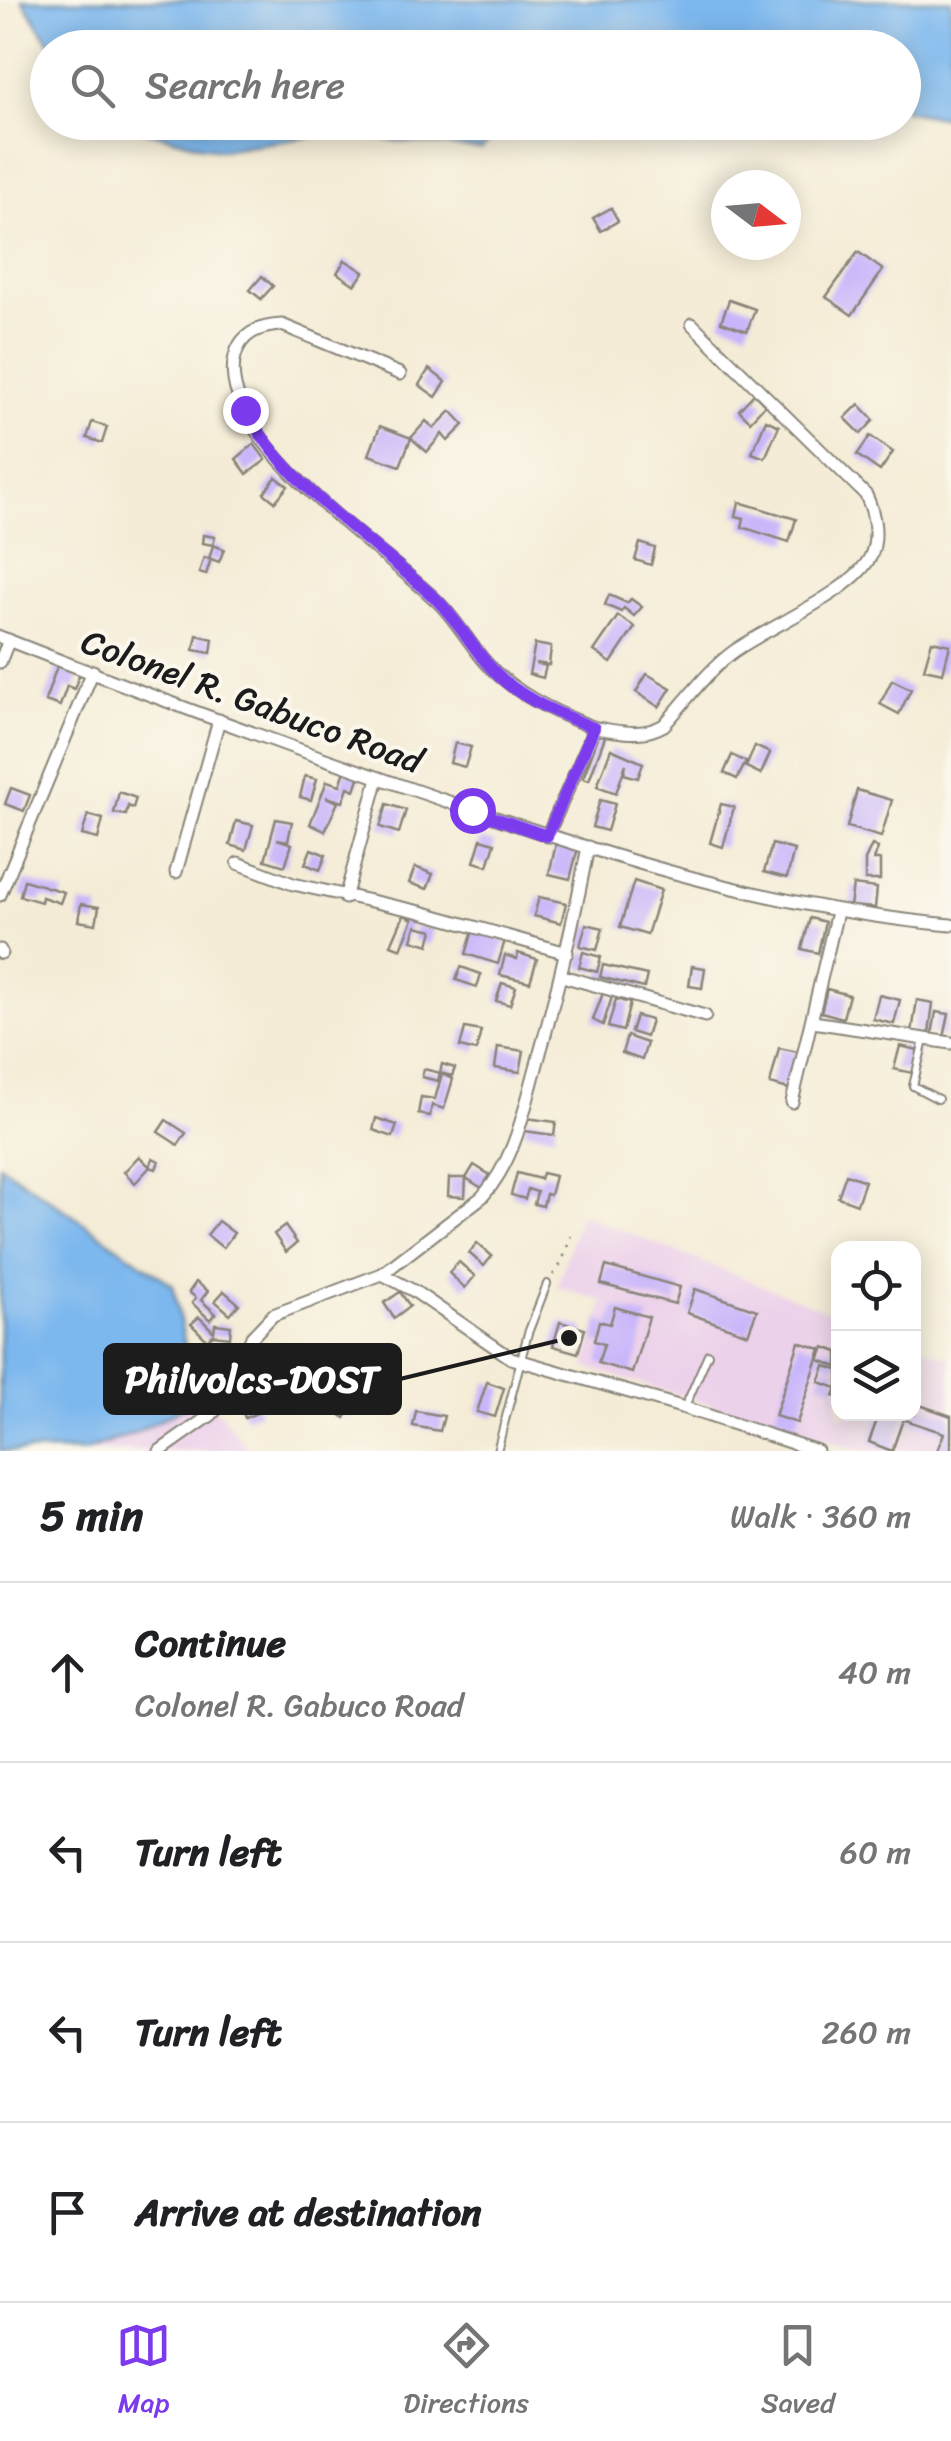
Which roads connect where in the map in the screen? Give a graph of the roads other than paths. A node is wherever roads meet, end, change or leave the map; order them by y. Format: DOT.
graph roads {
  1 [pos="692,324"];
  2 [pos="400,374"];
  3 [pos="4,638"];
  4 [pos="0,662"];
  5 [pos="93,671"];
  6 [pos="219,720"];
  7 [pos="594,728"];
  8 [pos="378,778"];
  9 [pos="547,836"];
  10 [pos="588,848"];
  11 [pos="238,863"];
  12 [pos="176,872"];
  13 [pos="0,895"];
  14 [pos="345,898"];
  15 [pos="837,912"];
  16 [pos="951,925"];
  17 [pos="567,953"];
  18 [pos="562,976"];
  19 [pos="705,1016"];
  20 [pos="813,1022"];
  21 [pos="924,1040"];
  22 [pos="951,1044"];
  23 [pos="938,1099"];
  24 [pos="792,1102"];
  25 [pos="382,1274"];
  26 [pos="547,1284"];
  27 [pos="708,1354"];
  28 [pos="522,1362"];
  29 [pos="685,1408"];
  30 [pos="160,1451"];
  31 [pos="497,1451"];
  32 [pos="816,1451"];
  1 -- 7 [label="street"];
  2 -- 7 [label="street"];
  3 -- 4 [label="street"];
  3 -- 5 [label="street, Colonel R. Gabuco Road"];
  5 -- 6 [label="street, Colonel R. Gabuco Road"];
  5 -- 13 [label="street"];
  6 -- 8 [label="street, Colonel R. Gabuco Road"];
  6 -- 12 [label="street"];
  7 -- 9 [label="street"];
  8 -- 9 [label="street, Colonel R. Gabuco Road"];
  8 -- 14 [label="street"];
  9 -- 10 [label="street, Colonel R. Gabuco Road"];
  10 -- 15 [label="street, Colonel R. Gabuco Road"];
  10 -- 17 [label="street"];
  11 -- 14 [label="street"];
  14 -- 17 [label="street"];
  15 -- 16 [label="street, Colonel R. Gabuco Road"];
  15 -- 20 [label="street"];
  17 -- 18 [label="street"];
  18 -- 19 [label="street"];
  18 -- 25 [label="street"];
  20 -- 21 [label="street"];
  20 -- 24 [label="street"];
  21 -- 22 [label="street"];
  21 -- 23 [label="lane"];
  25 -- 28 [label="street"];
  25 -- 30 [label="street"];
  26 -- 28 [label="lane"];
  27 -- 29 [label="lane"];
  28 -- 29 [label="street"];
  28 -- 31 [label="lane"];
  29 -- 32 [label="street"];
}
